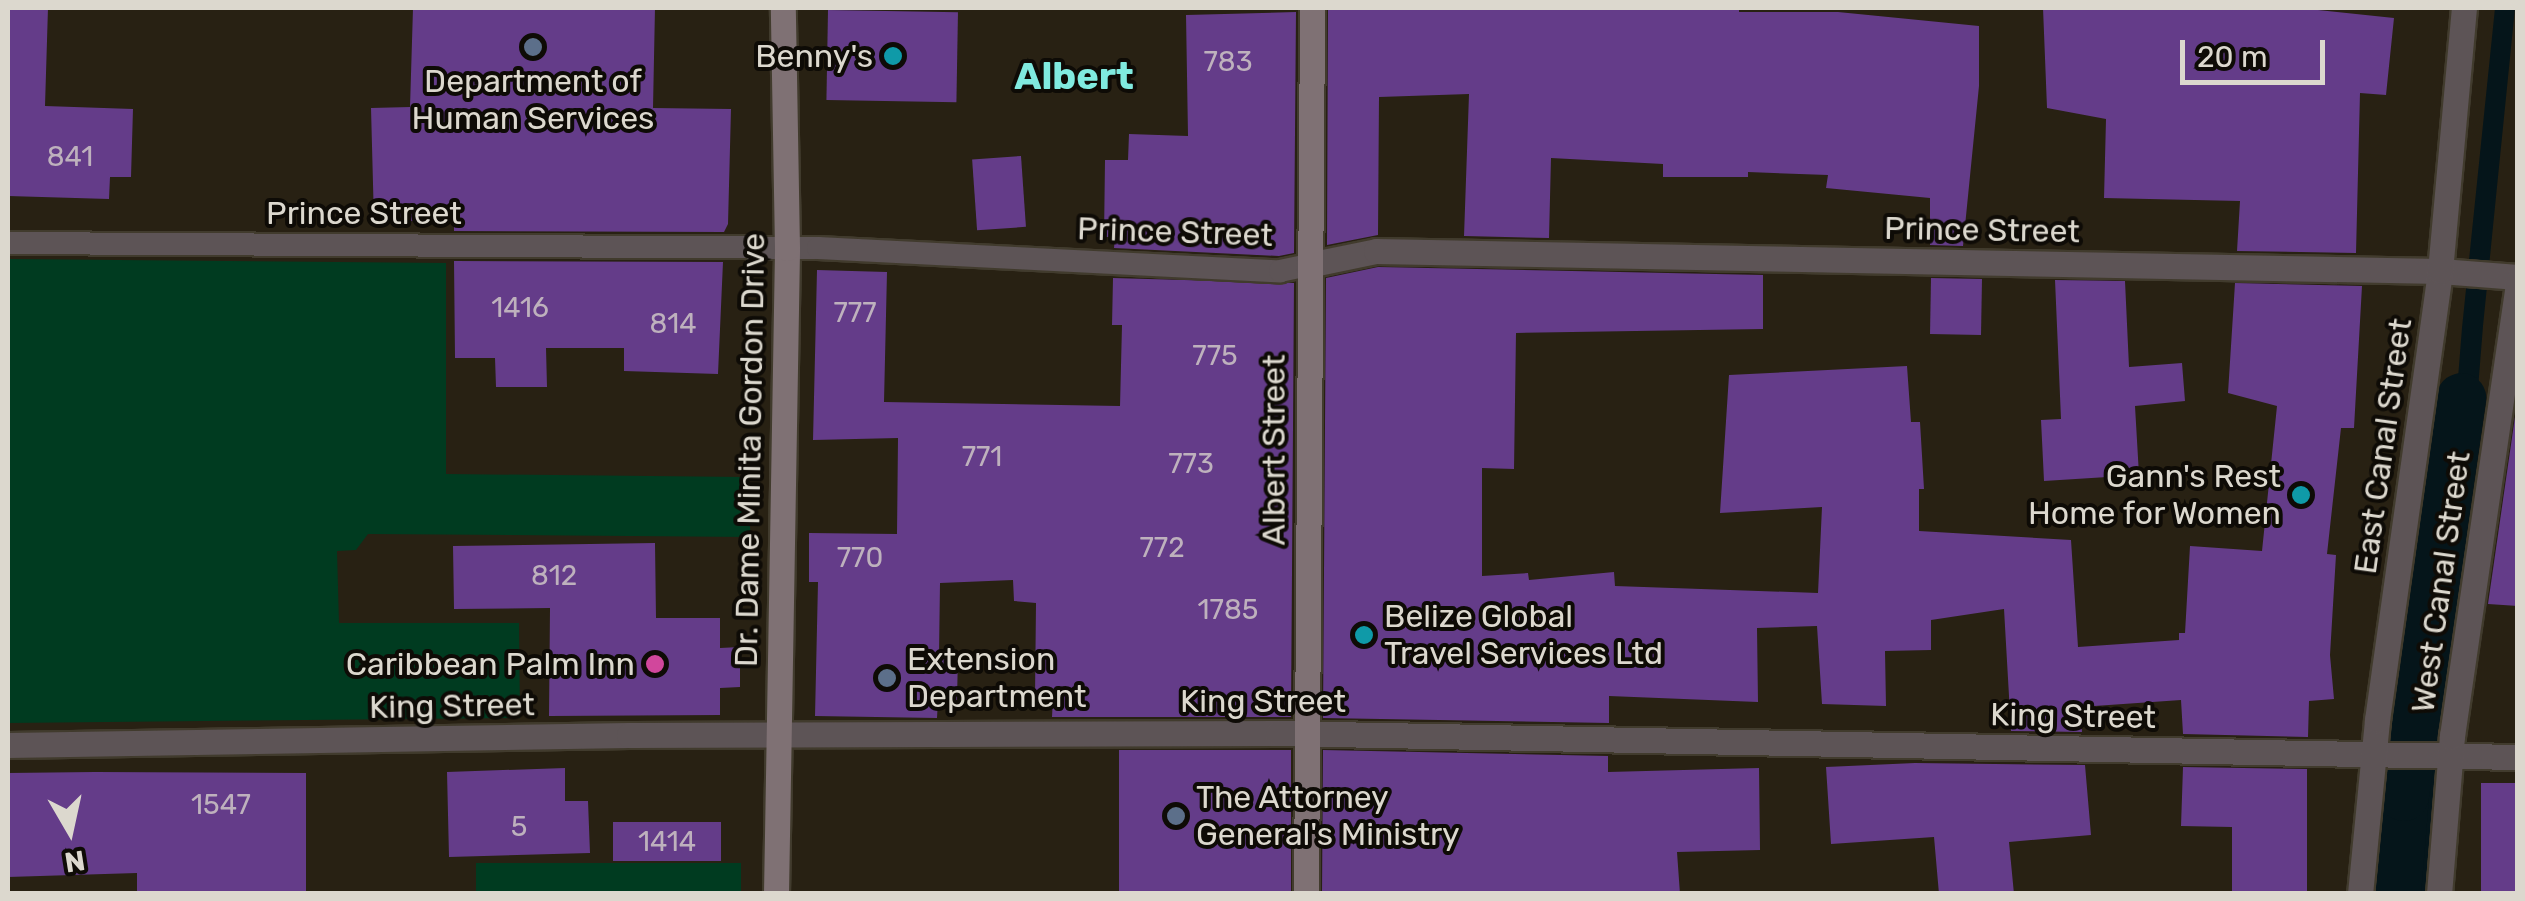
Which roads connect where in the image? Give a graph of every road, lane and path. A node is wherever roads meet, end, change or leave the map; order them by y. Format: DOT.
graph roads {
  1 [pos="783,8"];
  2 [pos="1312,8"];
  3 [pos="2464,8"];
  4 [pos="8,243"];
  5 [pos="787,248"];
  6 [pos="1308,265"];
  7 [pos="2465,273"];
  8 [pos="2518,279"];
  9 [pos="1305,734"];
  10 [pos="778,736"];
  11 [pos="8,745"];
  12 [pos="2384,756"];
  13 [pos="2450,757"];
  14 [pos="2518,757"];
  15 [pos="776,894"];
  16 [pos="1306,894"];
  17 [pos="2360,894"];
  18 [pos="2439,894"];
  1 -- 5 [label="main road, Dr. Dame Minita Gordon Drive"];
  2 -- 6 [label="main road, Albert Street"];
  3 -- 7 [label="street, East Canal Street"];
  4 -- 5 [label="lane, Prince Street"];
  5 -- 6 [label="lane, Prince Street"];
  5 -- 10 [label="main road, Dr. Dame Minita Gordon Drive"];
  6 -- 7 [label="street, Prince Street"];
  6 -- 9 [label="main road, Albert Street"];
  7 -- 8 [label="street, Prince Street"];
  7 -- 12 [label="street, East Canal Street"];
  8 -- 13 [label="street, West Canal Street"];
  9 -- 10 [label="street, King Street"];
  9 -- 12 [label="street, King Street"];
  9 -- 16 [label="main road, Albert Street"];
  10 -- 11 [label="street, King Street"];
  10 -- 15 [label="main road, Dr. Dame Minita Gordon Drive"];
  12 -- 13 [label="street, King Street"];
  12 -- 17 [label="street, East Canal Street"];
  13 -- 14 [label="street, King Street"];
  13 -- 18 [label="street, West Canal Street"];
}
